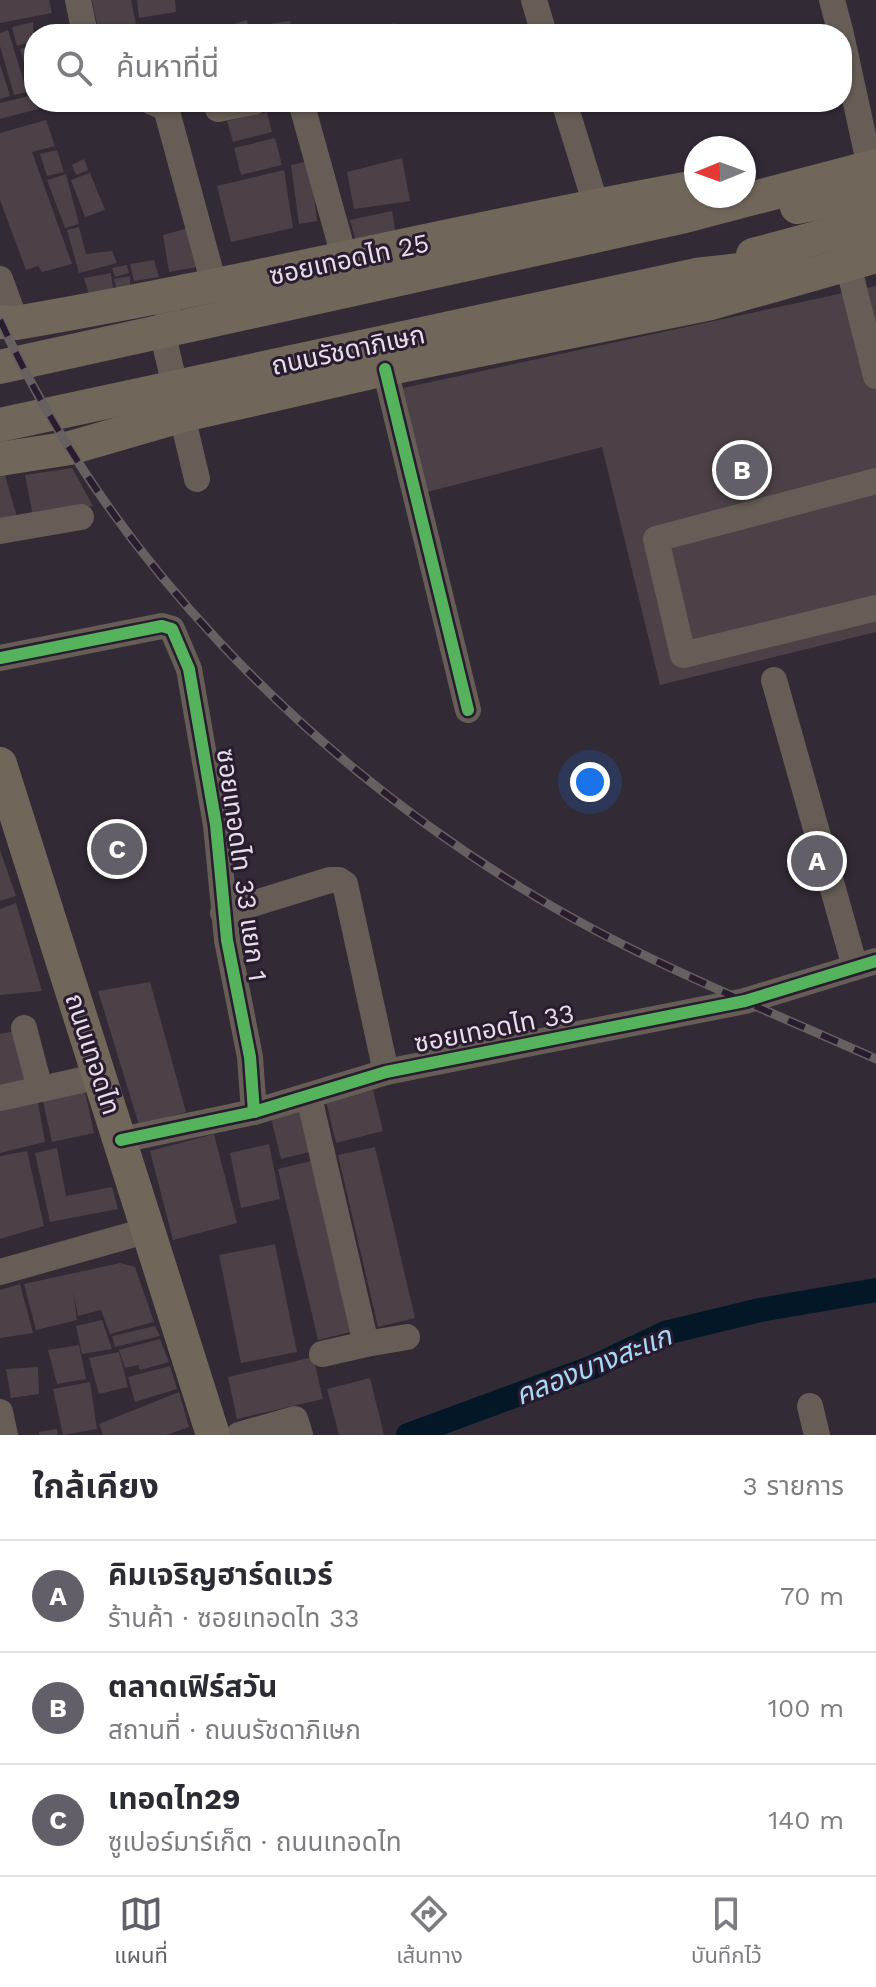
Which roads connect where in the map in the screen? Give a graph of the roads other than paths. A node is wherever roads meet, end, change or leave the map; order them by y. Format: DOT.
graph roads {
  1 [pos="78,0"];
  2 [pos="534,0"];
  3 [pos="832,0"];
  4 [pos="83,24"];
  5 [pos="541,24"];
  6 [pos="839,24"];
  7 [pos="852,84"];
  8 [pos="167,112"];
  9 [pos="304,112"];
  10 [pos="567,112"];
  11 [pos="871,174"];
  12 [pos="756,180"];
  13 [pos="684,189"];
  14 [pos="596,205"];
  15 [pos="876,222"];
  16 [pos="867,259"];
  17 [pos="345,260"];
  18 [pos="696,275"];
  19 [pos="0,279"];
  20 [pos="215,288"];
  21 [pos="172,296"];
  22 [pos="8,322"];
  23 [pos="0,367"];
  24 [pos="385,369"];
  25 [pos="876,376"];
  26 [pos="184,415"];
  27 [pos="0,425"];
  28 [pos="0,459"];
  29 [pos="197,479"];
  30 [pos="876,481"];
  31 [pos="81,517"];
  32 [pos="0,531"];
  33 [pos="876,608"];
  34 [pos="0,658"];
  35 [pos="774,680"];
  36 [pos="468,710"];
  37 [pos="0,764"];
  38 [pos="223,913"];
  39 [pos="866,964"];
  40 [pos="24,1028"];
  41 [pos="386,1072"];
  42 [pos="100,1076"];
  43 [pos="40,1089"];
  44 [pos="309,1097"];
  45 [pos="0,1098"];
  46 [pos="254,1112"];
  47 [pos="121,1140"];
  48 [pos="149,1230"];
  49 [pos="0,1272"];
  50 [pos="407,1337"];
  51 [pos="366,1344"];
  52 [pos="322,1354"];
  53 [pos="810,1406"];
  54 [pos="0,1412"];
  55 [pos="5,1435"];
  56 [pos="213,1435"];
  57 [pos="239,1435"];
  58 [pos="300,1435"];
  59 [pos="817,1435"];
  1 -- 4 [label="street"];
  2 -- 5 [label="street"];
  3 -- 6 [label="street"];
  7 -- 11 [label="street"];
  8 -- 20 [label="street"];
  9 -- 17 [label="street"];
  10 -- 14 [label="street"];
  11 -- 12 [label="main road"];
  11 -- 23 [label="main road"];
  13 -- 14 [label="main road, ซอยเทอดไท 25"];
  14 -- 17 [label="main road, ซอยเทอดไท 25"];
  15 -- 18 [label="main road, ถนนรัชดาภิเษก"];
  16 -- 18 [label="main road, ถนนรัชดาภิเษก"];
  16 -- 24 [label="main road"];
  16 -- 25 [label="street"];
  17 -- 20 [label="main road, ซอยเทอดไท 25"];
  18 -- 27 [label="main road, ถนนรัชดาภิเษก"];
  19 -- 22 [label="street"];
  20 -- 21 [label="main road, ซอยเทอดไท 25"];
  21 -- 22 [label="main road, ซอยเทอดไท 25"];
  21 -- 26 [label="street"];
  24 -- 26 [label="main road"];
  24 -- 36 [label="street"];
  26 -- 28 [label="main road"];
  26 -- 29 [label="street"];
  30 -- 33 [label="street"];
  31 -- 32 [label="street"];
  34 -- 38 [label="street, ซอยเทอดไท 33 แยก 1"];
  35 -- 39 [label="street"];
  37 -- 42 [label="main road, ถนนเทอดไท"];
  38 -- 41 [label="street"];
  38 -- 46 [label="street, ซอยเทอดไท 33 แยก 1"];
  39 -- 41 [label="street, ซอยเทอดไท 33"];
  40 -- 43 [label="street"];
  41 -- 44 [label="street, ซอยเทอดไท 33"];
  42 -- 43 [label="street"];
  42 -- 47 [label="main road, ถนนเทอดไท"];
  43 -- 45 [label="street"];
  44 -- 46 [label="street, ซอยเทอดไท 33"];
  44 -- 51 [label="street"];
  46 -- 47 [label="street, ซอยเทอดไท 33"];
  47 -- 48 [label="main road, ถนนเทอดไท"];
  48 -- 49 [label="street"];
  48 -- 56 [label="main road, ถนนเทอดไท"];
  50 -- 51 [label="street"];
  51 -- 52 [label="street"];
  53 -- 59 [label="street"];
  54 -- 55 [label="street"];
  57 -- 58 [label="street"];
}
